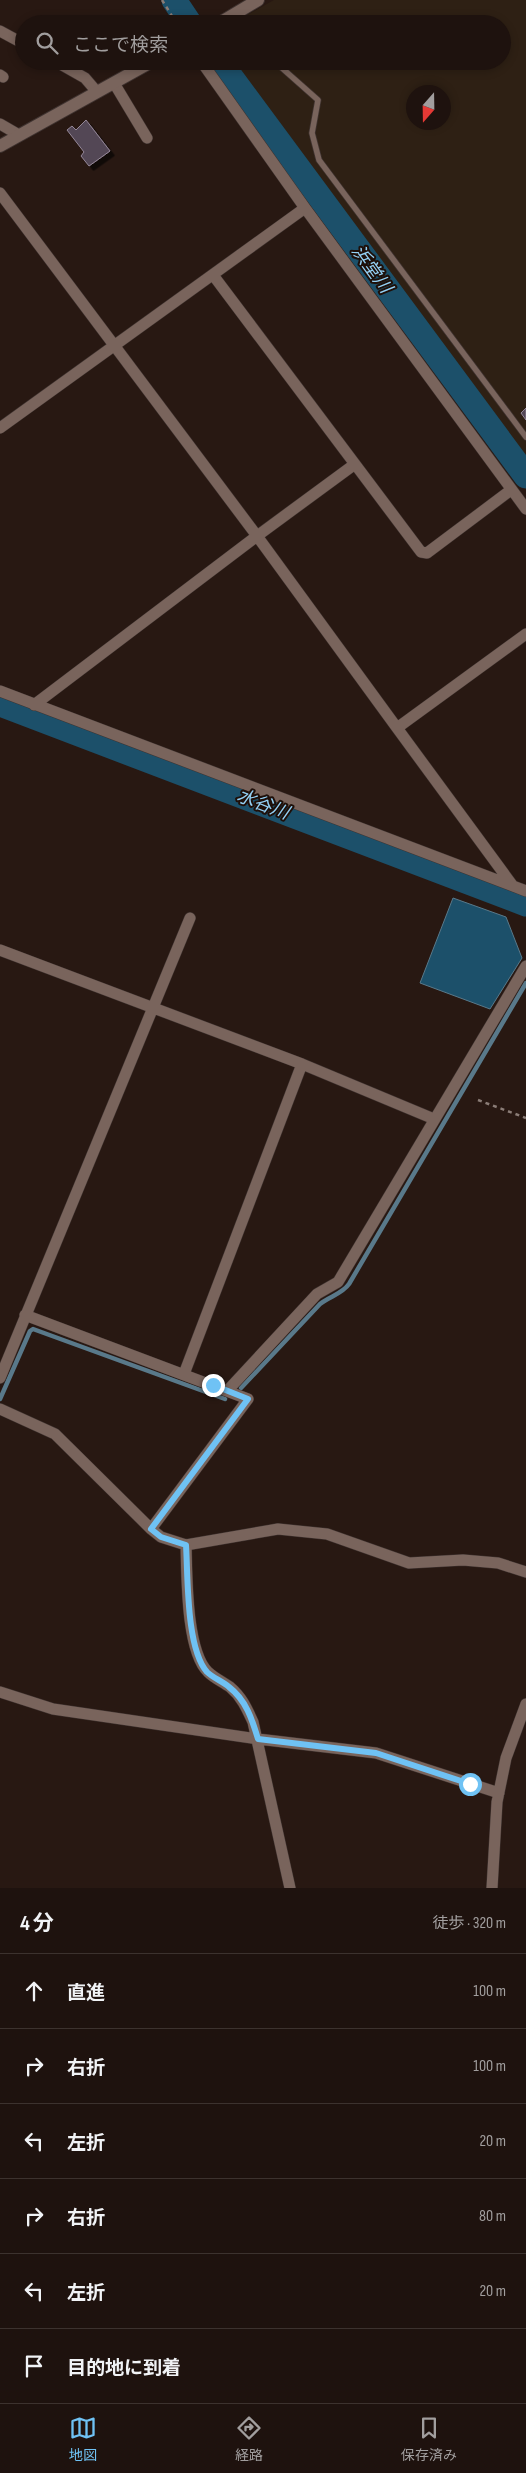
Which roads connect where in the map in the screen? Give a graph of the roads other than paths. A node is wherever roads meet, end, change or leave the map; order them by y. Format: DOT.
graph roads {
  1 [pos="258,0"];
  2 [pos="239,15"];
  3 [pos="0,30"];
  4 [pos="15,39"];
  5 [pos="71,70"];
  6 [pos="136,70"];
  7 [pos="207,70"];
  8 [pos="284,70"];
  9 [pos="114,83"];
  10 [pos="97,92"];
  11 [pos="0,124"];
  12 [pos="19,135"];
  13 [pos="147,138"];
  14 [pos="0,146"];
  15 [pos="0,193"];
  16 [pos="305,208"];
  17 [pos="213,275"];
  18 [pos="114,347"];
  19 [pos="0,428"];
  20 [pos="526,437"];
  21 [pos="355,464"];
  22 [pos="511,490"];
  23 [pos="526,509"];
  24 [pos="257,536"];
  25 [pos="526,634"];
  26 [pos="0,690"];
  27 [pos="34,705"];
  28 [pos="398,728"];
  29 [pos="513,886"];
  30 [pos="526,891"];
  31 [pos="190,918"];
  32 [pos="0,950"];
  33 [pos="526,966"];
  34 [pos="153,1007"];
  35 [pos="302,1064"];
  36 [pos="434,1118"];
  37 [pos="25,1315"];
  38 [pos="184,1374"];
  39 [pos="0,1378"];
  40 [pos="228,1390"];
  41 [pos="0,1409"];
  42 [pos="151,1529"];
  43 [pos="186,1545"];
  44 [pos="526,1572"];
  45 [pos="0,1692"];
  46 [pos="526,1704"];
  47 [pos="258,1739"];
  48 [pos="499,1793"];
  49 [pos="290,1888"];
  50 [pos="492,1888"];
  1 -- 2 [label="main road"];
  3 -- 4 [label="street"];
  5 -- 10 [label="street"];
  6 -- 9 [label="main road"];
  7 -- 16 [label="street"];
  8 -- 20 [label="lane"];
  9 -- 10 [label="main road"];
  9 -- 13 [label="street"];
  10 -- 12 [label="main road"];
  11 -- 12 [label="street"];
  12 -- 14 [label="main road"];
  15 -- 18 [label="street"];
  16 -- 17 [label="street"];
  16 -- 22 [label="street"];
  17 -- 18 [label="street"];
  17 -- 21 [label="street"];
  18 -- 19 [label="street"];
  18 -- 24 [label="street"];
  21 -- 22 [label="street"];
  21 -- 24 [label="street"];
  22 -- 23 [label="street"];
  24 -- 27 [label="street"];
  24 -- 28 [label="street"];
  25 -- 28 [label="street"];
  26 -- 27 [label="street"];
  27 -- 29 [label="street"];
  28 -- 29 [label="street"];
  29 -- 30 [label="street"];
  31 -- 34 [label="street"];
  32 -- 34 [label="street"];
  33 -- 36 [label="street"];
  34 -- 35 [label="street"];
  34 -- 37 [label="street"];
  35 -- 36 [label="street"];
  35 -- 38 [label="street"];
  36 -- 40 [label="street"];
  37 -- 38 [label="street"];
  37 -- 39 [label="street"];
  38 -- 40 [label="street"];
  40 -- 42 [label="street"];
  41 -- 42 [label="street"];
  42 -- 43 [label="street"];
  43 -- 44 [label="street"];
  43 -- 47 [label="street"];
  45 -- 47 [label="street"];
  46 -- 48 [label="street"];
  47 -- 48 [label="street"];
  47 -- 49 [label="street"];
  48 -- 50 [label="street"];
}
